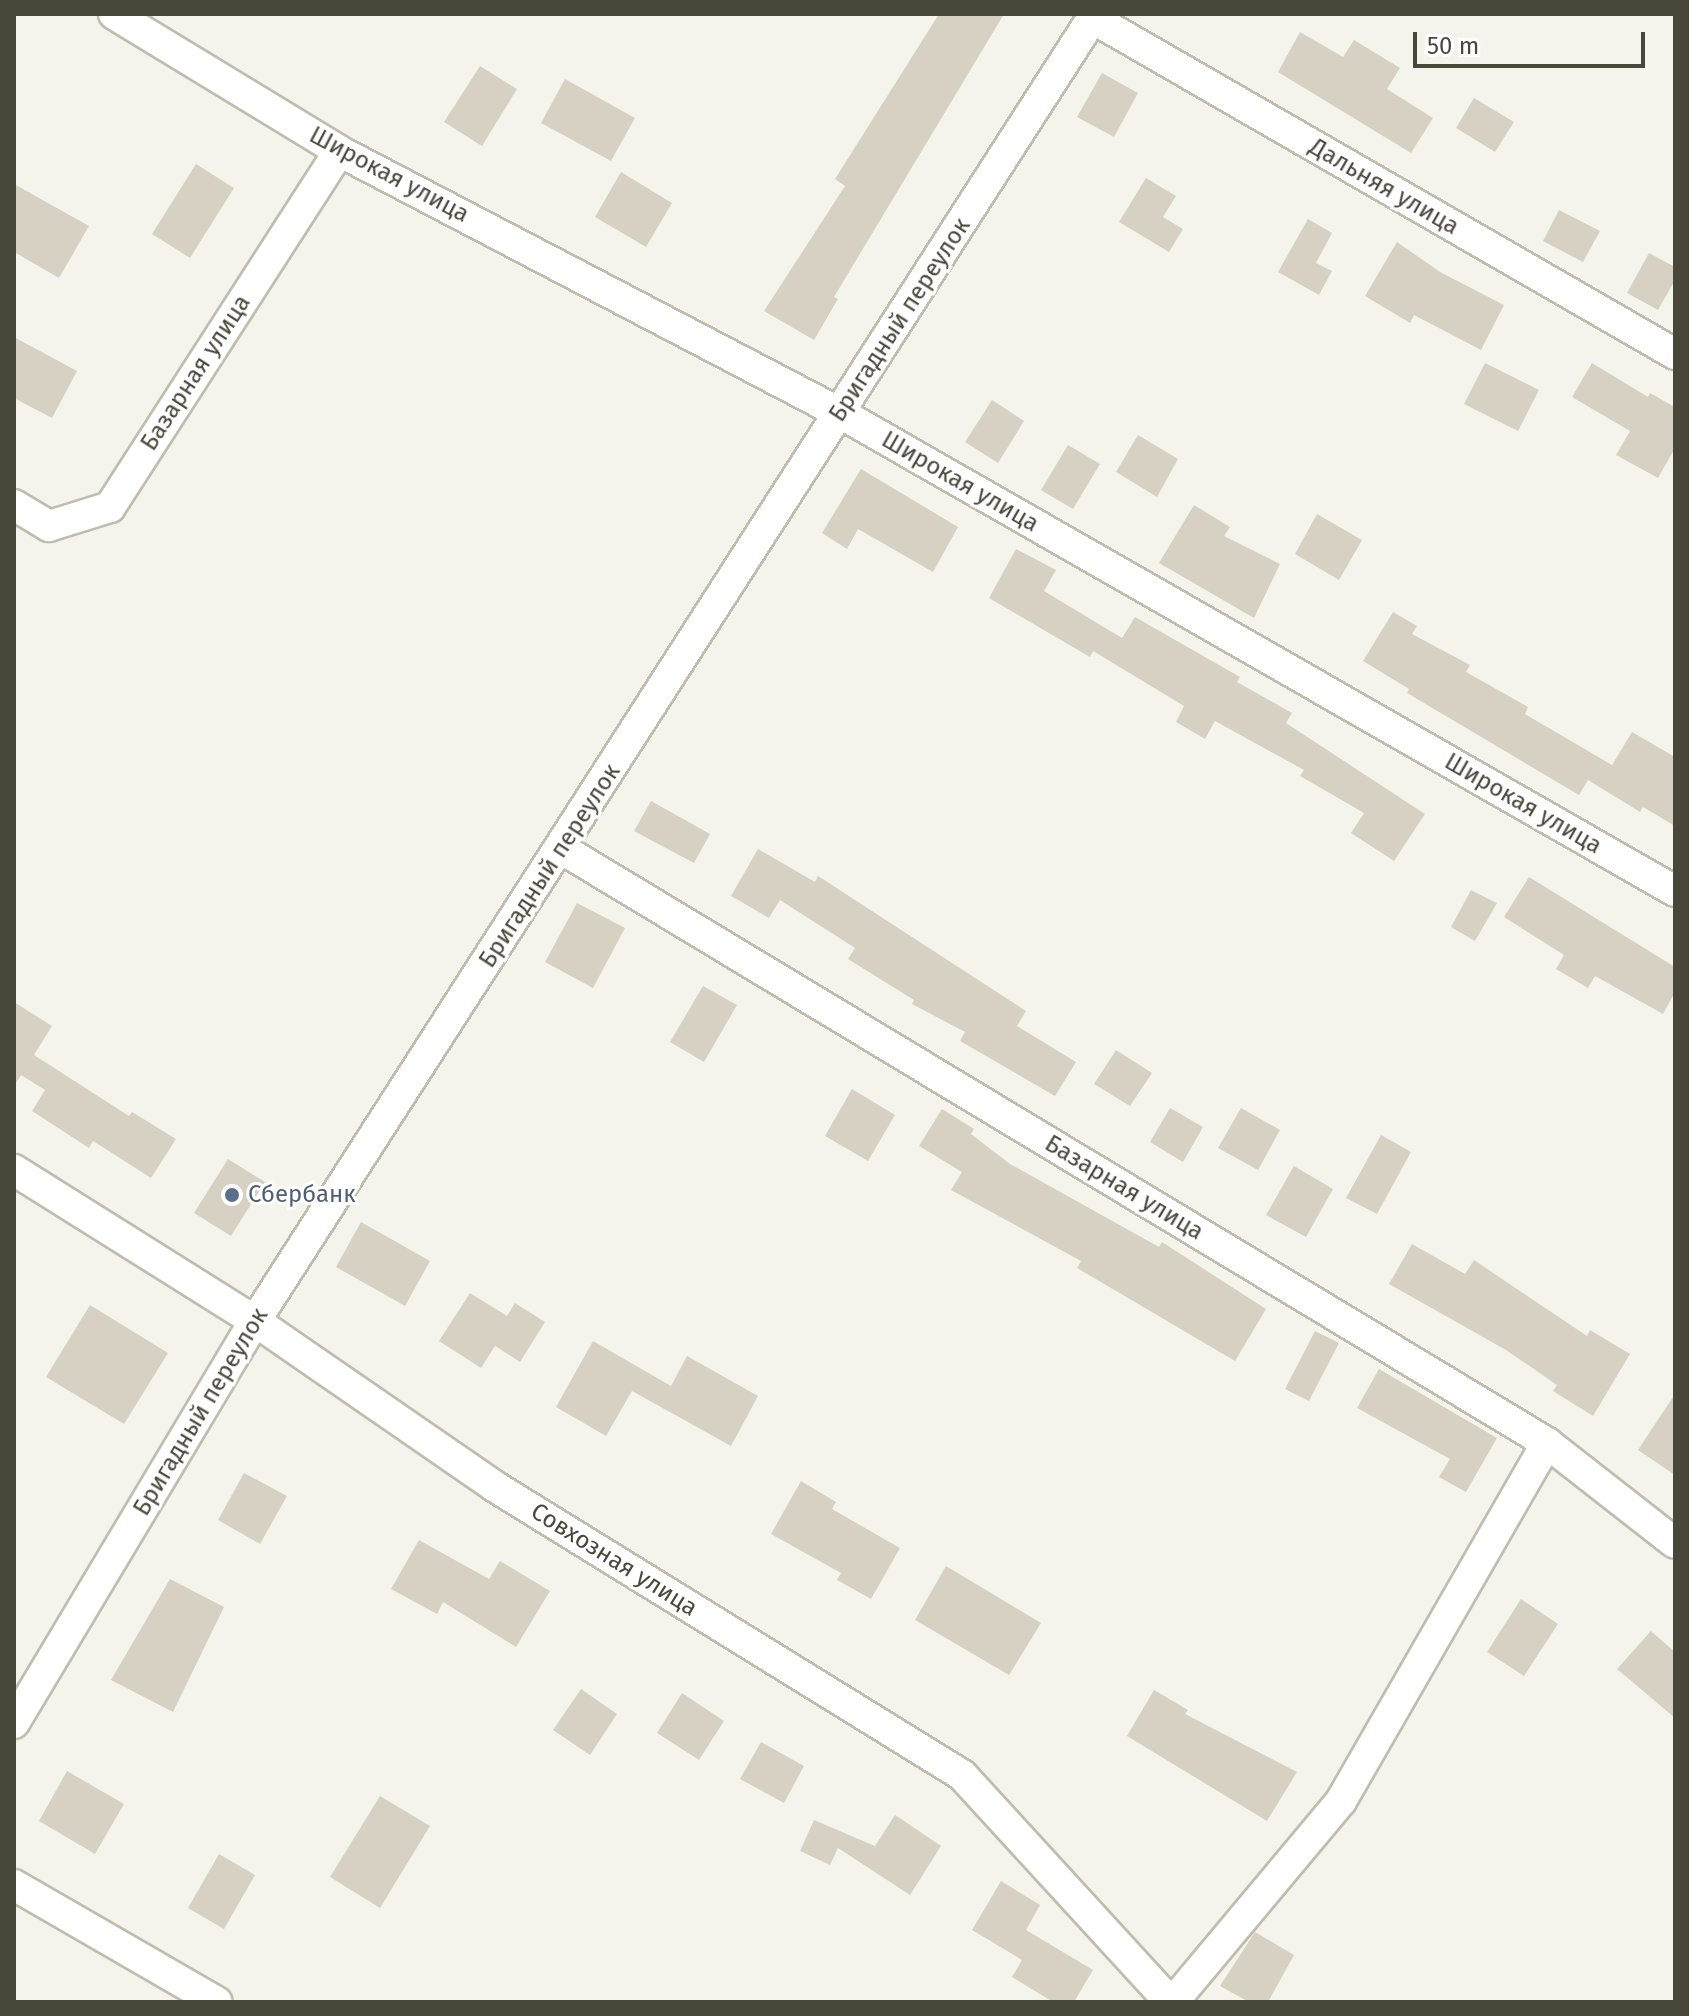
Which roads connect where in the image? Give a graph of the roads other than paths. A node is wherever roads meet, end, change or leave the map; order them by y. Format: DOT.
graph roads {
  1 [pos="114,14"];
  2 [pos="1094,17"];
  3 [pos="339,151"];
  4 [pos="1675,354"];
  5 [pos="840,413"];
  6 [pos="14,505"];
  7 [pos="562,849"];
  8 [pos="1675,891"];
  9 [pos="14,1170"];
  10 [pos="255,1321"];
  11 [pos="1547,1443"];
  12 [pos="1675,1543"];
  13 [pos="14,1723"];
  14 [pos="14,1885"];
  15 [pos="217,2002"];
  16 [pos="1171,2002"];
  1 -- 3 [label="street, Широкая улица"];
  2 -- 4 [label="street, Дальняя улица"];
  2 -- 5 [label="street, Бригадный переулок"];
  3 -- 5 [label="street, Широкая улица"];
  3 -- 6 [label="street, Базарная улица"];
  5 -- 7 [label="street, Бригадный переулок"];
  5 -- 8 [label="street, Широкая улица"];
  7 -- 10 [label="street, Бригадный переулок"];
  7 -- 11 [label="street, Базарная улица"];
  9 -- 10 [label="street, Совхозная улица"];
  10 -- 13 [label="street, Бригадный переулок"];
  10 -- 16 [label="street, Совхозная улица"];
  11 -- 12 [label="street, Базарная улица"];
  11 -- 16 [label="street"];
  14 -- 15 [label="street"];
}
